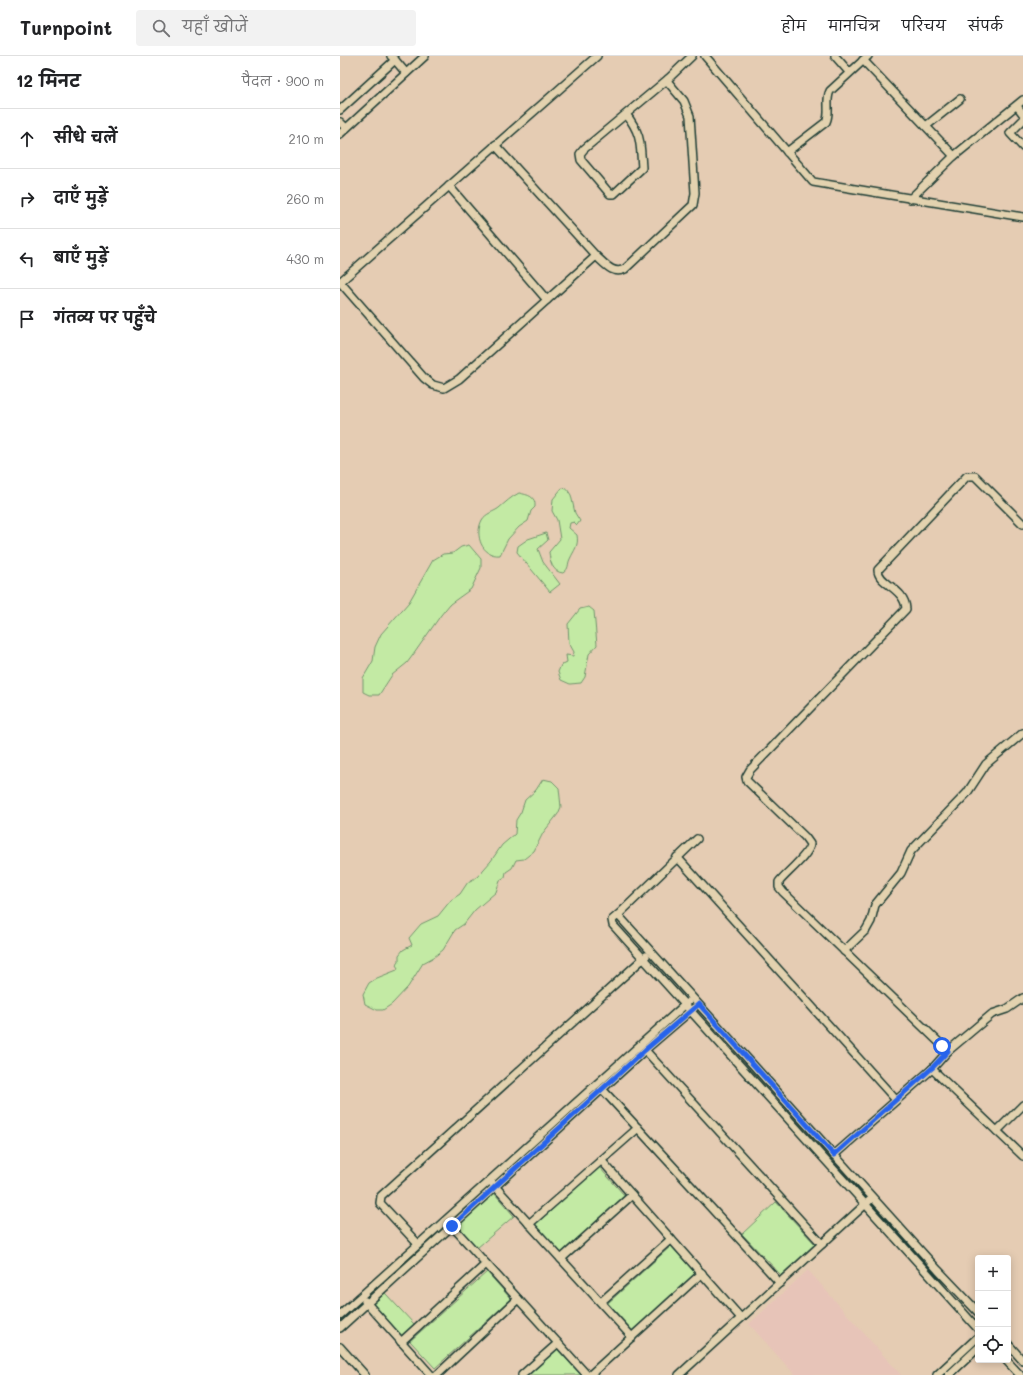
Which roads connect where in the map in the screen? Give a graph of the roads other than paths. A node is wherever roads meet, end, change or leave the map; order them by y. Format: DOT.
graph roads {
  1 [pos="425,56"];
  2 [pos="597,56"];
  3 [pos="692,56"];
  4 [pos="705,56"];
  5 [pos="835,56"];
  6 [pos="393,58"];
  7 [pos="866,58"];
  8 [pos="849,72"];
  9 [pos="406,73"];
  10 [pos="668,79"];
  11 [pos="960,99"];
  12 [pos="1023,100"];
  13 [pos="1017,106"];
  14 [pos="340,110"];
  15 [pos="626,114"];
  16 [pos="1023,114"];
  17 [pos="1023,120"];
  18 [pos="340,122"];
  19 [pos="926,126"];
  20 [pos="346,128"];
  21 [pos="340,134"];
  22 [pos="495,146"];
  23 [pos="1023,147"];
  24 [pos="787,152"];
  25 [pos="954,156"];
  26 [pos="449,186"];
  27 [pos="910,199"];
  28 [pos="1023,217"];
  29 [pos="596,256"];
  30 [pos="340,282"];
  31 [pos="547,300"];
  32 [pos="1023,524"];
  33 [pos="1023,733"];
  34 [pos="697,839"];
  35 [pos="678,857"];
  36 [pos="618,915"];
  37 [pos="844,951"];
  38 [pos="651,952"];
  39 [pos="643,958"];
  40 [pos="693,998"];
  41 [pos="1023,998"];
  42 [pos="699,1004"];
  43 [pos="685,1005"];
  44 [pos="691,1011"];
  45 [pos="645,1050"];
  46 [pos="948,1051"];
  47 [pos="932,1068"];
  48 [pos="602,1089"];
  49 [pos="896,1100"];
  50 [pos="1023,1104"];
  51 [pos="638,1128"];
  52 [pos="996,1131"];
  53 [pos="834,1155"];
  54 [pos="1023,1156"];
  55 [pos="601,1160"];
  56 [pos="488,1180"];
  57 [pos="495,1187"];
  58 [pos="632,1195"];
  59 [pos="872,1198"];
  60 [pos="866,1204"];
  61 [pos="529,1224"];
  62 [pos="452,1226"];
  63 [pos="671,1239"];
  64 [pos="418,1244"];
  65 [pos="822,1244"];
  66 [pos="561,1259"];
  67 [pos="486,1264"];
  68 [pos="702,1273"];
  69 [pos="780,1283"];
  70 [pos="360,1296"];
  71 [pos="518,1299"];
  72 [pos="600,1302"];
  73 [pos="367,1304"];
  74 [pos="975,1309"];
  75 [pos="340,1315"];
  76 [pos="741,1318"];
  77 [pos="976,1327"];
  78 [pos="340,1328"];
  79 [pos="632,1337"];
  80 [pos="975,1340"];
  81 [pos="401,1342"];
  82 [pos="558,1343"];
  83 [pos="1011,1347"];
  84 [pos="340,1348"];
  85 [pos="975,1351"];
  86 [pos="1023,1361"];
  87 [pos="1009,1363"];
  88 [pos="365,1375"];
  89 [pos="432,1375"];
  90 [pos="437,1375"];
  91 [pos="522,1375"];
  92 [pos="588,1375"];
  93 [pos="679,1375"];
  94 [pos="937,1375"];
  95 [pos="949,1375"];
  96 [pos="1020,1375"];
  1 -- 9 [label="street"];
  2 -- 22 [label="street"];
  3 -- 10 [label="street"];
  4 -- 24 [label="street"];
  5 -- 8 [label="street"];
  6 -- 9 [label="street"];
  6 -- 14 [label="street"];
  7 -- 8 [label="street"];
  7 -- 19 [label="street"];
  8 -- 24 [label="street"];
  9 -- 20 [label="street"];
  10 -- 15 [label="street"];
  10 -- 29 [label="street"];
  11 -- 19 [label="street"];
  12 -- 13 [label="street"];
  13 -- 16 [label="street"];
  13 -- 25 [label="street"];
  15 -- 15 [label="street"];
  17 -- 23 [label="street"];
  18 -- 20 [label="street"];
  19 -- 25 [label="street"];
  20 -- 21 [label="street"];
  22 -- 26 [label="street"];
  22 -- 29 [label="street"];
  24 -- 27 [label="street"];
  25 -- 27 [label="street"];
  26 -- 30 [label="street"];
  26 -- 31 [label="street"];
  27 -- 28 [label="street"];
  29 -- 31 [label="street"];
  30 -- 31 [label="street"];
  32 -- 37 [label="street"];
  33 -- 37 [label="street"];
  34 -- 35 [label="street"];
  35 -- 36 [label="street"];
  35 -- 49 [label="street"];
  36 -- 38 [label="street"];
  36 -- 39 [label="street"];
  37 -- 46 [label="street"];
  38 -- 39 [label="street"];
  38 -- 40 [label="street"];
  39 -- 43 [label="street"];
  39 -- 64 [label="street"];
  40 -- 42 [label="street"];
  40 -- 43 [label="street"];
  41 -- 46 [label="street"];
  42 -- 44 [label="street"];
  42 -- 53 [label="street"];
  43 -- 44 [label="street"];
  43 -- 56 [label="street"];
  44 -- 45 [label="street"];
  44 -- 60 [label="street"];
  45 -- 48 [label="street"];
  45 -- 65 [label="street"];
  46 -- 47 [label="street"];
  47 -- 49 [label="street"];
  47 -- 52 [label="street"];
  48 -- 51 [label="street"];
  48 -- 57 [label="street"];
  49 -- 53 [label="street"];
  50 -- 52 [label="street"];
  51 -- 55 [label="street"];
  51 -- 69 [label="street"];
  52 -- 54 [label="street"];
  53 -- 59 [label="street"];
  55 -- 58 [label="street"];
  55 -- 61 [label="street"];
  56 -- 57 [label="street"];
  56 -- 64 [label="street"];
  57 -- 61 [label="street"];
  57 -- 62 [label="street"];
  58 -- 63 [label="street"];
  58 -- 66 [label="street"];
  59 -- 60 [label="street"];
  59 -- 74 [label="street"];
  60 -- 65 [label="street"];
  60 -- 77 [label="street"];
  61 -- 66 [label="street"];
  62 -- 67 [label="street"];
  62 -- 73 [label="street"];
  63 -- 68 [label="street"];
  63 -- 72 [label="street"];
  64 -- 70 [label="street"];
  65 -- 69 [label="street"];
  66 -- 72 [label="street"];
  67 -- 71 [label="street"];
  67 -- 81 [label="street"];
  68 -- 76 [label="street"];
  68 -- 79 [label="street"];
  69 -- 76 [label="street"];
  70 -- 73 [label="street"];
  70 -- 75 [label="street"];
  71 -- 82 [label="street"];
  71 -- 90 [label="street"];
  72 -- 79 [label="street"];
  73 -- 78 [label="street"];
  73 -- 81 [label="street"];
  76 -- 93 [label="street"];
  79 -- 92 [label="street"];
  80 -- 94 [label="street"];
  81 -- 89 [label="street"];
  82 -- 91 [label="street"];
  82 -- 92 [label="street"];
  83 -- 86 [label="street"];
  84 -- 88 [label="street"];
  85 -- 95 [label="street"];
  87 -- 96 [label="street"];
}
